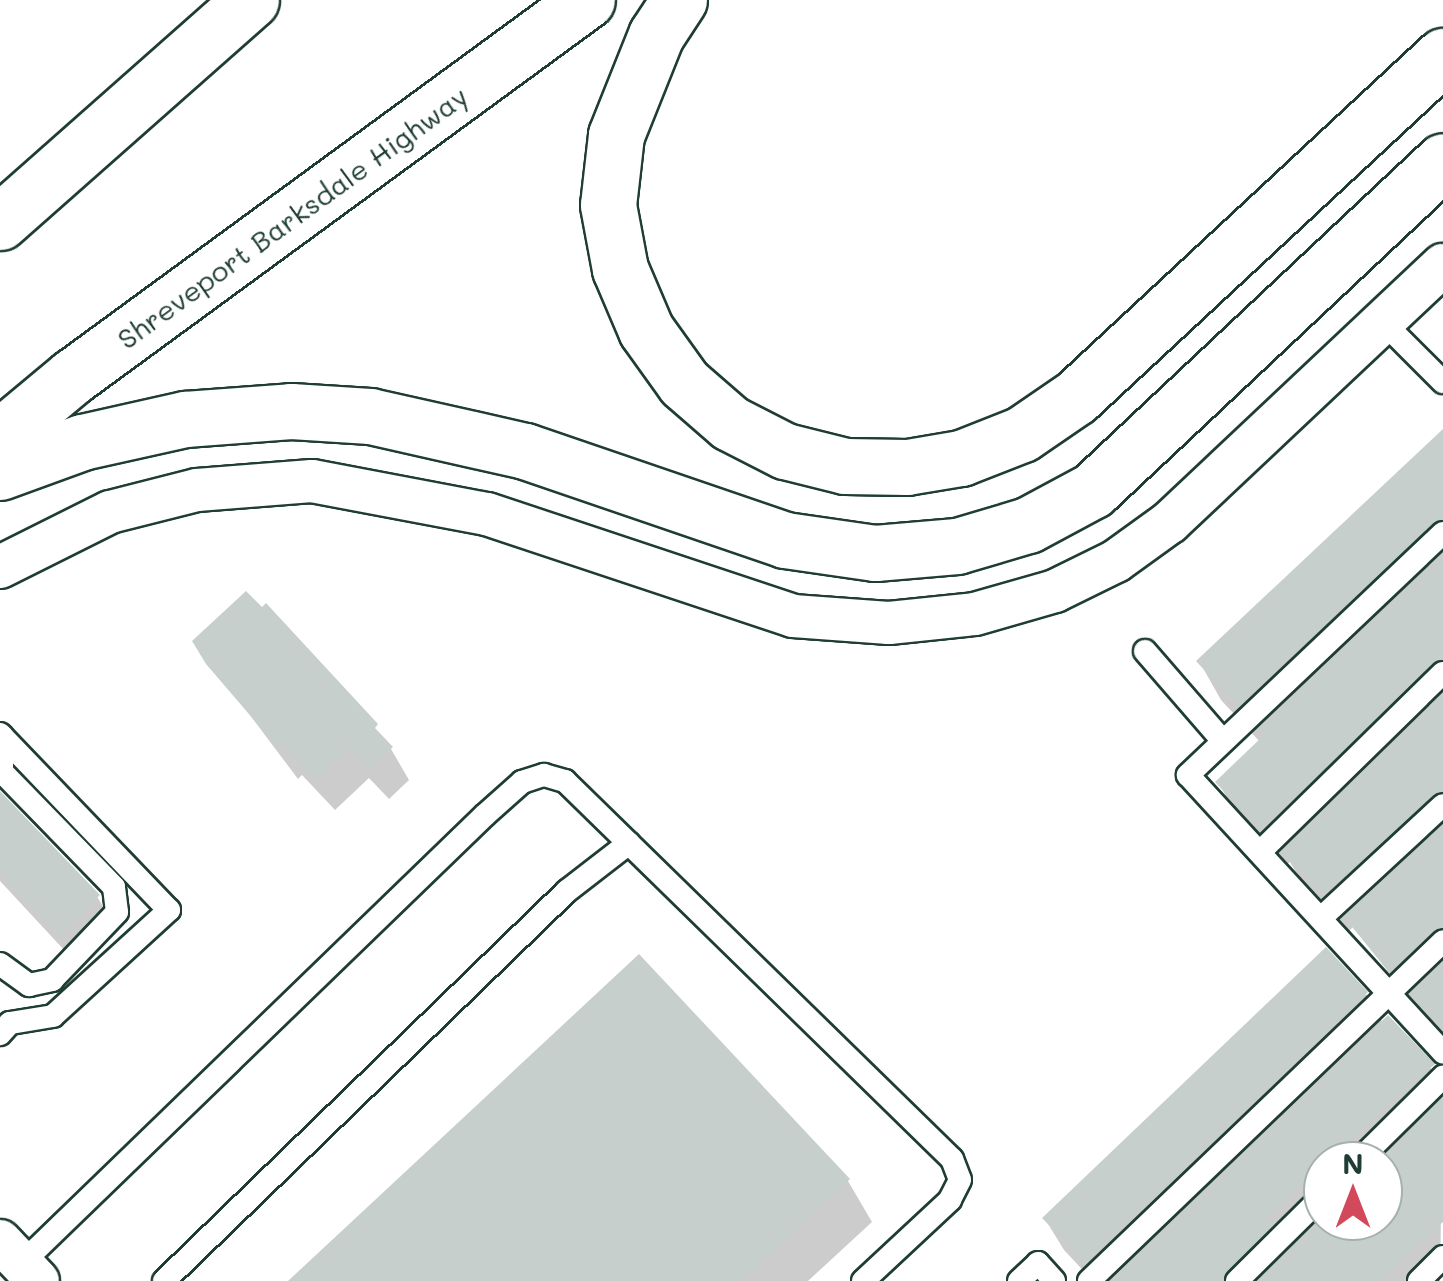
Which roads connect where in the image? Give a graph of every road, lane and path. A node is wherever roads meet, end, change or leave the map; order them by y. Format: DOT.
graph roads {
  1 [pos="251,0"];
  2 [pos="587,0"];
  3 [pos="678,0"];
  4 [pos="1443,56"];
  5 [pos="1443,161"];
  6 [pos="0,222"];
  7 [pos="1443,265"];
  8 [pos="1383,322"];
  9 [pos="1443,382"];
  10 [pos="0,437"];
  11 [pos="0,472"];
  12 [pos="1443,533"];
  13 [pos="0,567"];
  14 [pos="1144,651"];
  15 [pos="1443,673"];
  16 [pos="1,735"];
  17 [pos="1223,742"];
  18 [pos="1443,806"];
  19 [pos="629,843"];
  20 [pos="1260,852"];
  21 [pos="1321,918"];
  22 [pos="1443,942"];
  23 [pos="0,964"];
  24 [pos="1388,992"];
  25 [pos="3,1023"];
  26 [pos="1443,1052"];
  27 [pos="1443,1076"];
  28 [pos="1378,1141"];
  29 [pos="1303,1216"];
  30 [pos="1443,1256"];
  31 [pos="15,1262"];
  32 [pos="173,1278"];
  33 [pos="863,1281"];
  34 [pos="1018,1281"];
  35 [pos="1054,1281"];
  36 [pos="1089,1281"];
  37 [pos="1238,1281"];
  38 [pos="1418,1281"];
  1 -- 6 [label="main road"];
  2 -- 10 [label="main road, Shreveport Barksdale Highway"];
  3 -- 4 [label="main road"];
  5 -- 11 [label="main road"];
  7 -- 8 [label="street"];
  8 -- 9 [label="lane"];
  8 -- 13 [label="street"];
  12 -- 17 [label="lane"];
  14 -- 17 [label="lane"];
  15 -- 20 [label="lane"];
  16 -- 23 [label="lane"];
  16 -- 25 [label="lane"];
  17 -- 20 [label="lane"];
  18 -- 21 [label="lane"];
  19 -- 31 [label="lane"];
  19 -- 32 [label="lane"];
  19 -- 33 [label="lane"];
  20 -- 21 [label="lane"];
  21 -- 24 [label="lane"];
  22 -- 24 [label="lane"];
  24 -- 26 [label="lane"];
  24 -- 36 [label="lane"];
  27 -- 28 [label="lane"];
  29 -- 37 [label="lane"];
  30 -- 38 [label="lane"];
  34 -- 35 [label="lane"];
}
